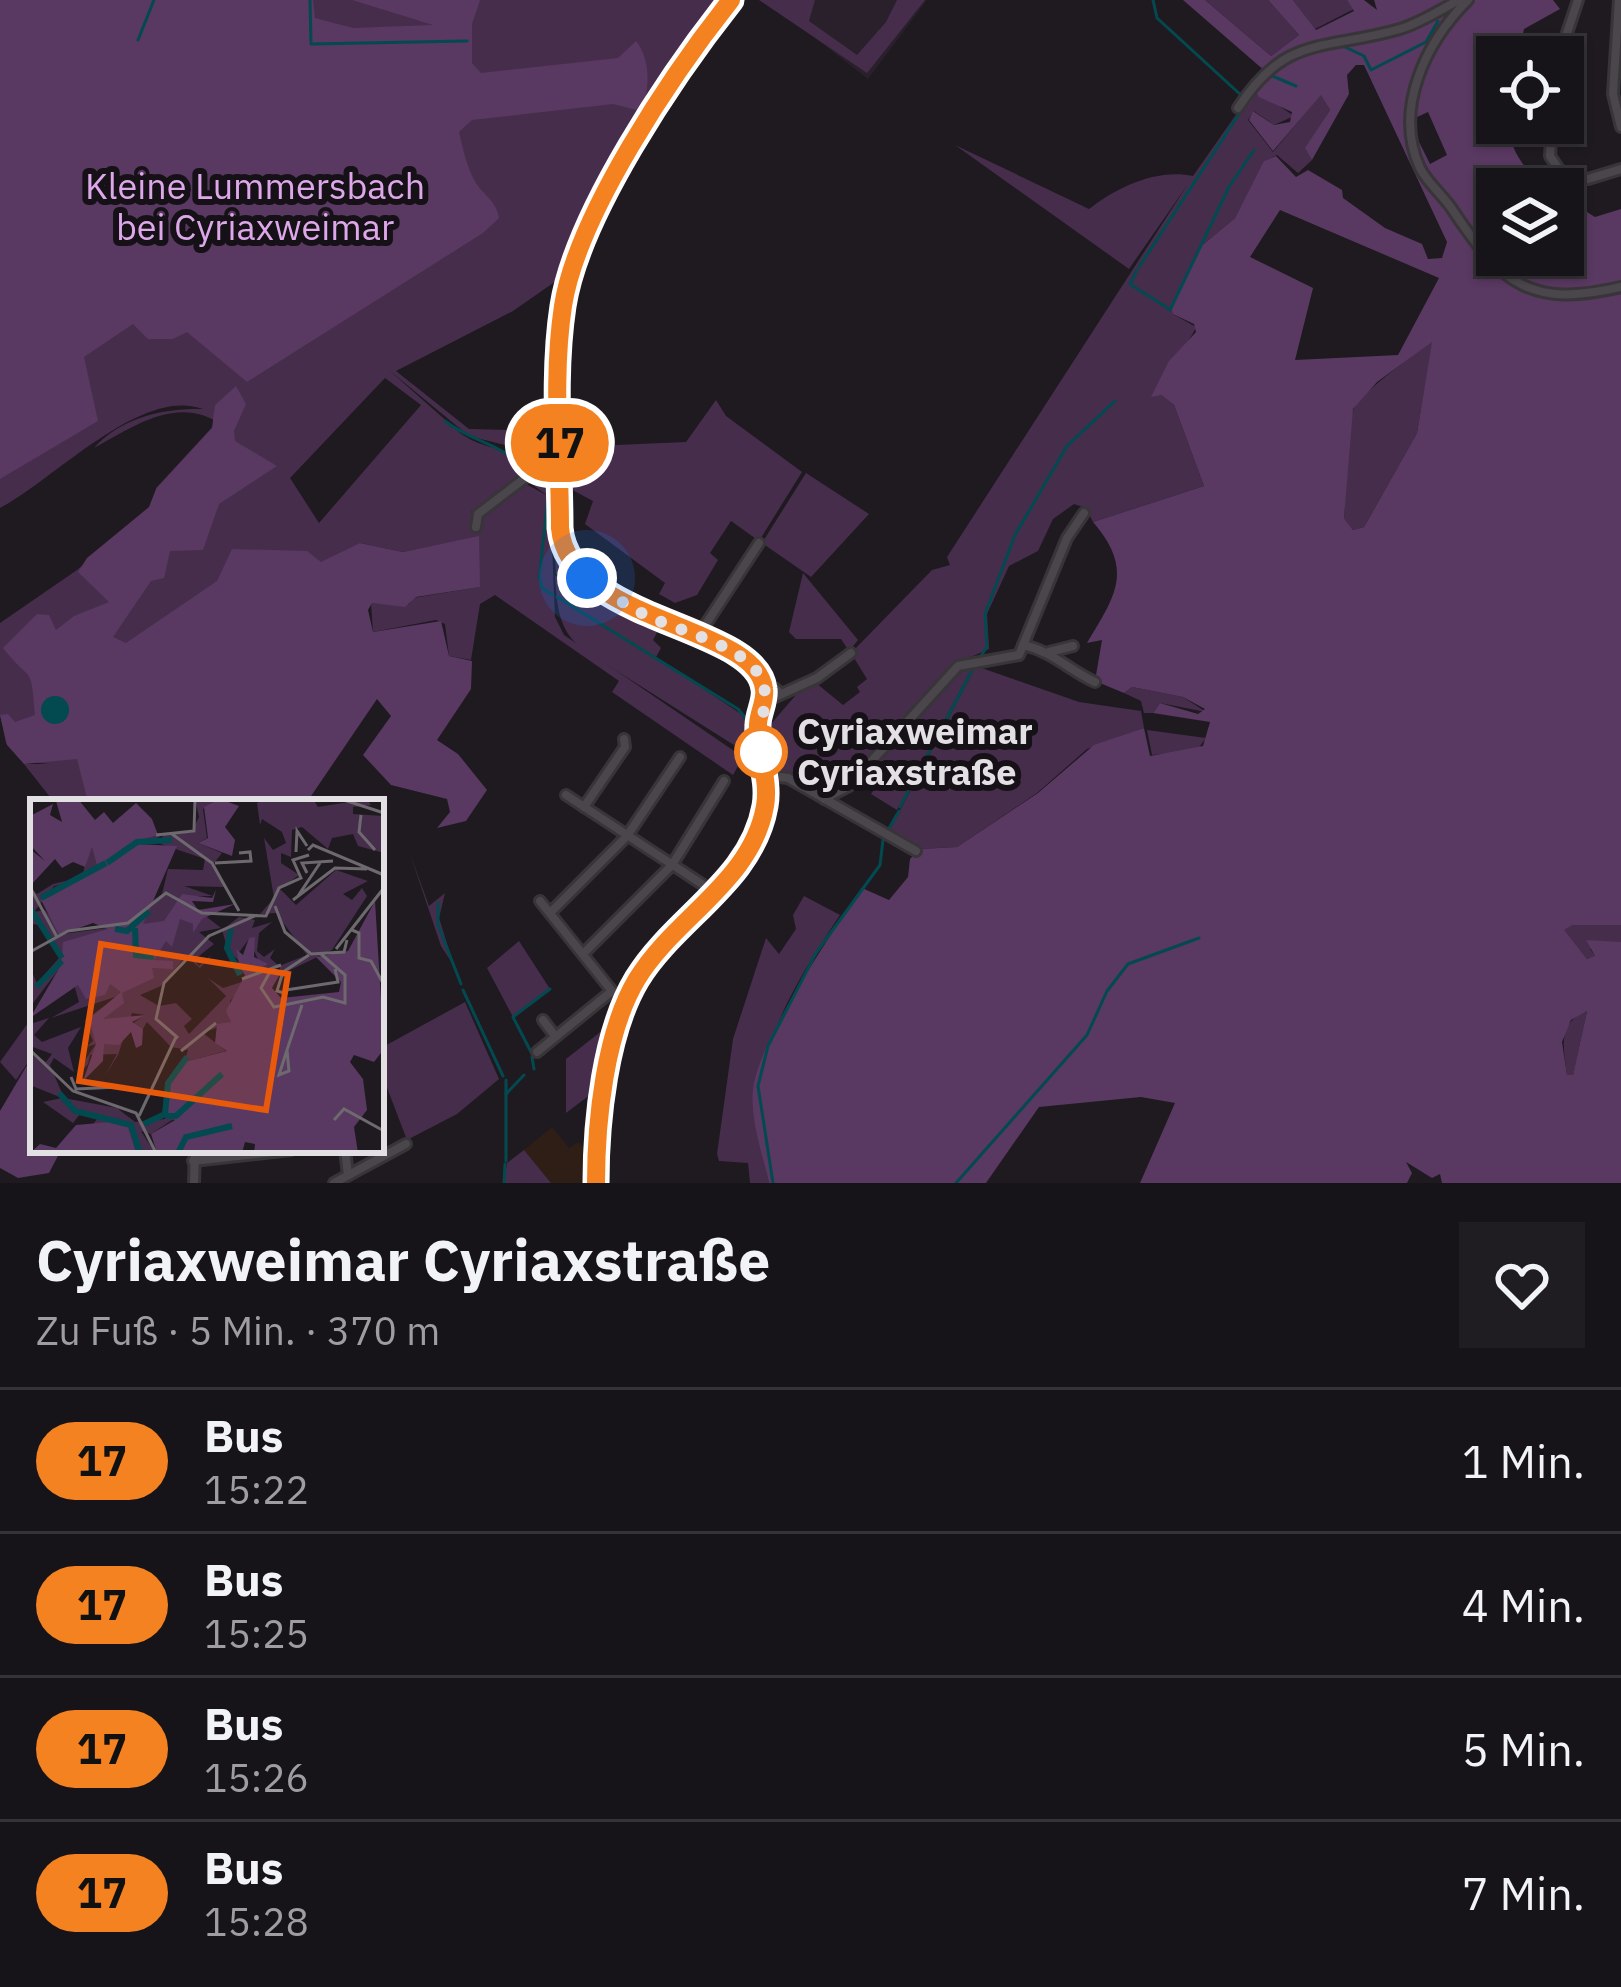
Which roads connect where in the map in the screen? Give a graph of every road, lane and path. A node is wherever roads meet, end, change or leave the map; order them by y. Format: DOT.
graph roads {
  1 [pos="731,0"];
  2 [pos="1463,0"];
  3 [pos="1578,0"];
  4 [pos="1619,0"];
  5 [pos="1565,36"];
  6 [pos="1238,108"];
  7 [pos="1621,127"];
  8 [pos="1551,144"];
  9 [pos="1621,169"];
  10 [pos="1621,286"];
  11 [pos="560,487"];
  12 [pos="1084,513"];
  13 [pos="476,527"];
  14 [pos="758,543"];
  15 [pos="700,633"];
  16 [pos="1023,644"];
  17 [pos="1072,646"];
  18 [pos="1049,652"];
  19 [pos="851,653"];
  20 [pos="1095,682"];
  21 [pos="763,683"];
  22 [pos="778,691"];
  23 [pos="763,702"];
  24 [pos="625,739"];
  25 [pos="680,757"];
  26 [pos="765,775"];
  27 [pos="724,782"];
  28 [pos="566,795"];
  29 [pos="824,799"];
  30 [pos="584,807"];
  31 [pos="628,836"];
  32 [pos="916,851"];
  33 [pos="672,865"];
  34 [pos="714,892"];
  35 [pos="540,901"];
  36 [pos="550,913"];
  37 [pos="583,954"];
  38 [pos="612,991"];
  39 [pos="626,1001"];
  40 [pos="543,1020"];
  41 [pos="555,1036"];
  42 [pos="537,1052"];
  43 [pos="406,1144"];
  44 [pos="194,1153"];
  45 [pos="264,1153"];
  46 [pos="345,1153"];
  47 [pos="193,1161"];
  48 [pos="348,1175"];
  49 [pos="194,1183"];
  50 [pos="335,1183"];
  51 [pos="596,1183"];
  1 -- 11 [label="street"];
  2 -- 6 [label="street"];
  2 -- 10 [label="street"];
  3 -- 5 [label="street"];
  4 -- 7 [label="street"];
  8 -- 9 [label="street"];
  11 -- 13 [label="street"];
  11 -- 15 [label="street"];
  12 -- 16 [label="street"];
  14 -- 15 [label="street"];
  15 -- 21 [label="street"];
  16 -- 18 [label="street"];
  16 -- 29 [label="street"];
  17 -- 18 [label="street"];
  18 -- 20 [label="street"];
  19 -- 22 [label="street"];
  21 -- 22 [label="street"];
  21 -- 23 [label="street"];
  22 -- 23 [label="street"];
  23 -- 26 [label="street"];
  24 -- 30 [label="street"];
  25 -- 31 [label="street"];
  26 -- 29 [label="street"];
  26 -- 34 [label="street"];
  27 -- 33 [label="street"];
  28 -- 30 [label="street"];
  29 -- 32 [label="street"];
  30 -- 31 [label="street"];
  31 -- 33 [label="street"];
  31 -- 36 [label="street"];
  33 -- 34 [label="street"];
  33 -- 37 [label="street"];
  34 -- 39 [label="street"];
  35 -- 36 [label="street"];
  36 -- 37 [label="street"];
  37 -- 38 [label="street"];
  38 -- 39 [label="street"];
  38 -- 41 [label="street"];
  39 -- 51 [label="street"];
  40 -- 41 [label="street"];
  41 -- 42 [label="street"];
  43 -- 48 [label="street"];
  44 -- 47 [label="street"];
  45 -- 47 [label="street"];
  46 -- 48 [label="street"];
  47 -- 49 [label="street"];
  48 -- 50 [label="street"];
}
